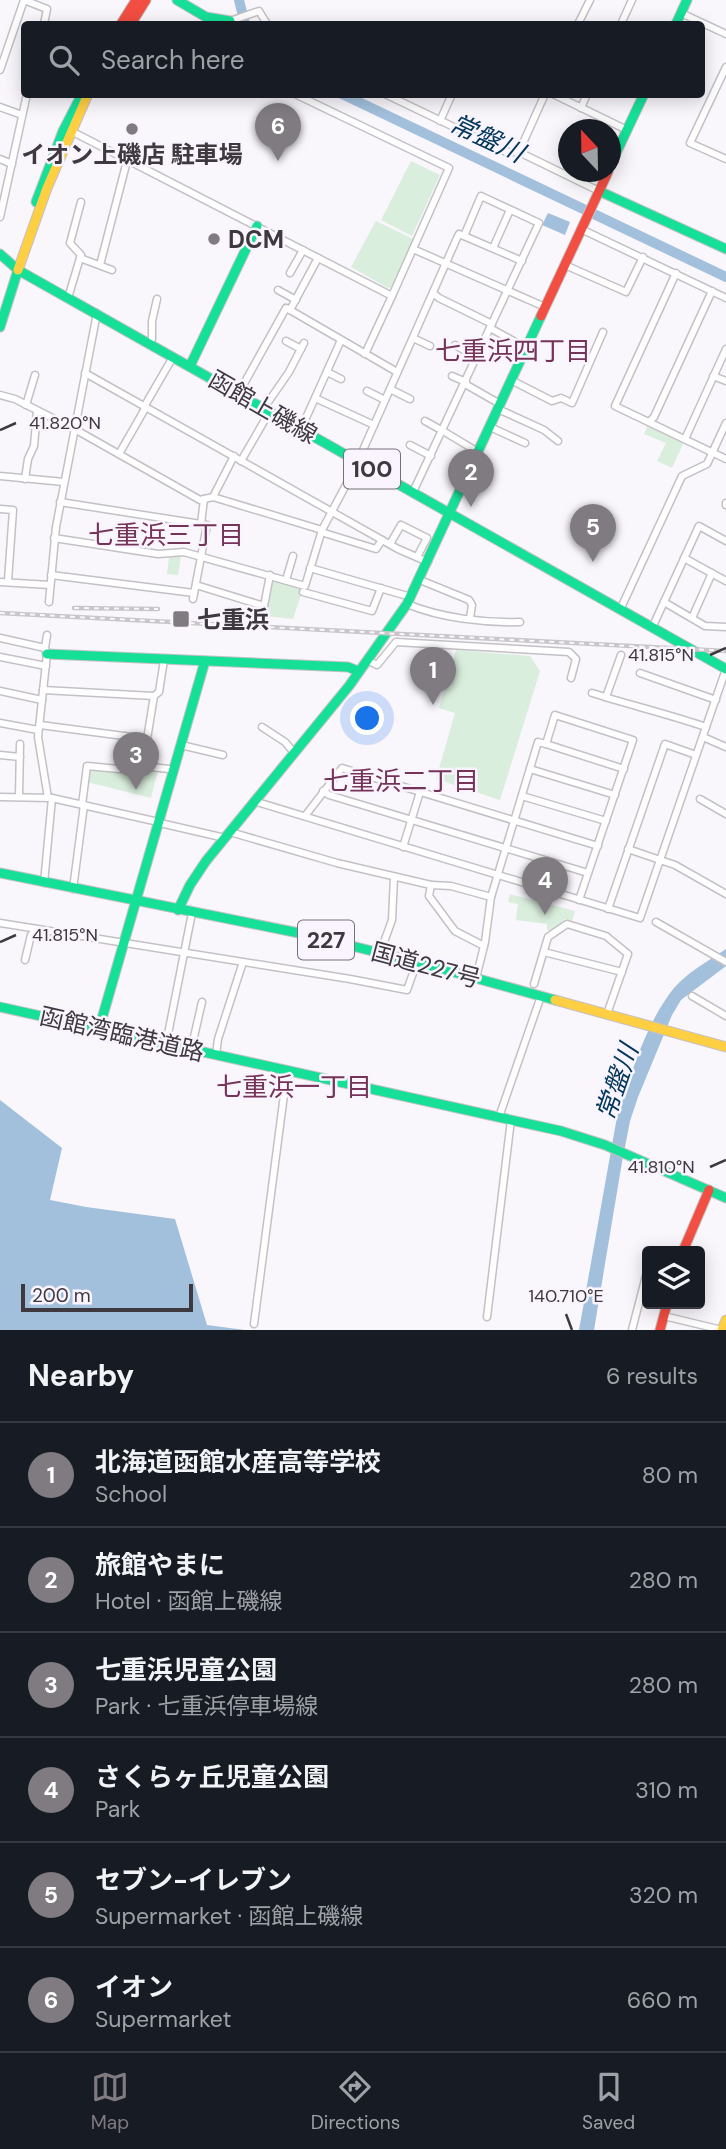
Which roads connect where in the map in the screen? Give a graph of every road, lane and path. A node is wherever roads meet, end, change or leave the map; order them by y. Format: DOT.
graph roads {
  1 [pos="24,0"];
  2 [pos="136,0"];
  3 [pos="146,0"];
  4 [pos="177,0"];
  5 [pos="590,0"];
  6 [pos="632,0"];
  7 [pos="687,0"];
  8 [pos="681,13"];
  9 [pos="206,17"];
  10 [pos="45,21"];
  11 [pos="123,21"];
  12 [pos="133,21"];
  13 [pos="211,21"];
  14 [pos="230,21"];
  15 [pos="265,21"];
  16 [pos="580,21"];
  17 [pos="622,21"];
  18 [pos="677,21"];
  19 [pos="698,21"];
  20 [pos="705,24"];
  21 [pos="726,34"];
  22 [pos="726,67"];
  23 [pos="0,70"];
  24 [pos="26,98"];
  25 [pos="79,98"];
  26 [pos="86,98"];
  27 [pos="303,98"];
  28 [pos="393,98"];
  29 [pos="450,98"];
  30 [pos="543,98"];
  31 [pos="561,98"];
  32 [pos="585,98"];
  33 [pos="642,98"];
  34 [pos="0,107"];
  35 [pos="581,108"];
  36 [pos="22,115"];
  37 [pos="440,121"];
  38 [pos="627,130"];
  39 [pos="71,131"];
  40 [pos="621,144"];
  41 [pos="519,152"];
  42 [pos="0,159"];
  43 [pos="726,159"];
  44 [pos="127,161"];
  45 [pos="12,164"];
  46 [pos="603,182"];
  47 [pos="599,191"];
  48 [pos="81,202"];
  49 [pos="510,210"];
  50 [pos="0,217"];
  51 [pos="257,226"];
  52 [pos="583,227"];
  53 [pos="464,236"];
  54 [pos="493,248"];
  55 [pos="413,249"];
  56 [pos="726,249"];
  57 [pos="303,250"];
  58 [pos="0,254"];
  59 [pos="643,257"];
  60 [pos="80,258"];
  61 [pos="318,258"];
  62 [pos="522,261"];
  63 [pos="446,264"];
  64 [pos="100,265"];
  65 [pos="565,265"];
  66 [pos="0,266"];
  67 [pos="18,270"];
  68 [pos="112,270"];
  69 [pos="290,273"];
  70 [pos="676,273"];
  71 [pos="278,290"];
  72 [pos="712,290"];
  73 [pos="509,291"];
  74 [pos="433,293"];
  75 [pos="391,296"];
  76 [pos="68,298"];
  77 [pos="726,298"];
  78 [pos="158,299"];
  79 [pos="296,300"];
  80 [pos="544,307"];
  81 [pos="290,310"];
  82 [pos="97,313"];
  83 [pos="491,326"];
  84 [pos="0,327"];
  85 [pos="603,332"];
  86 [pos="412,338"];
  87 [pos="152,339"];
  88 [pos="341,340"];
  89 [pos="286,341"];
  90 [pos="455,345"];
  91 [pos="430,346"];
  92 [pos="526,348"];
  93 [pos="726,349"];
  94 [pos="365,354"];
  95 [pos="174,356"];
  96 [pos="477,357"];
  97 [pos="190,366"];
  98 [pos="327,372"];
  99 [pos="397,372"];
  100 [pos="85,373"];
  101 [pos="35,374"];
  102 [pos="452,376"];
  103 [pos="713,376"];
  104 [pos="341,379"];
  105 [pos="511,380"];
  106 [pos="726,381"];
  107 [pos="465,383"];
  108 [pos="241,389"];
  109 [pos="390,389"];
  110 [pos="367,391"];
  111 [pos="0,395"];
  112 [pos="314,398"];
  113 [pos="410,399"];
  114 [pos="385,400"];
  115 [pos="26,405"];
  116 [pos="145,407"];
  117 [pos="499,407"];
  118 [pos="267,410"];
  119 [pos="37,411"];
  120 [pos="425,421"];
  121 [pos="649,422"];
  122 [pos="726,423"];
  123 [pos="373,425"];
  124 [pos="490,427"];
  125 [pos="73,429"];
  126 [pos="301,429"];
  127 [pos="443,431"];
  128 [pos="685,439"];
  129 [pos="558,441"];
  130 [pos="525,443"];
  131 [pos="410,445"];
  132 [pos="478,452"];
  133 [pos="713,452"];
  134 [pos="119,454"];
  135 [pos="234,456"];
  136 [pos="431,456"];
  137 [pos="726,459"];
  138 [pos="241,461"];
  139 [pos="357,461"];
  140 [pos="0,477"];
  141 [pos="25,479"];
  142 [pos="64,482"];
  143 [pos="413,492"];
  144 [pos="213,497"];
  145 [pos="204,499"];
  146 [pos="60,502"];
  147 [pos="0,509"];
  148 [pos="331,511"];
  149 [pos="450,513"];
  150 [pos="201,524"];
  151 [pos="322,531"];
  152 [pos="54,538"];
  153 [pos="382,540"];
  154 [pos="726,541"];
  155 [pos="390,544"];
  156 [pos="0,545"];
  157 [pos="10,545"];
  158 [pos="202,555"];
  159 [pos="293,556"];
  160 [pos="417,557"];
  161 [pos="684,558"];
  162 [pos="428,562"];
  163 [pos="310,568"];
  164 [pos="712,573"];
  165 [pos="51,575"];
  166 [pos="270,575"];
  167 [pos="286,580"];
  168 [pos="419,580"];
  169 [pos="726,581"];
  170 [pos="4,582"];
  171 [pos="50,584"];
  172 [pos="381,588"];
  173 [pos="194,592"];
  174 [pos="303,592"];
  175 [pos="409,600"];
  176 [pos="49,602"];
  177 [pos="664,602"];
  178 [pos="621,610"];
  179 [pos="470,618"];
  180 [pos="692,618"];
  181 [pos="520,622"];
  182 [pos="726,627"];
  183 [pos="652,628"];
  184 [pos="47,635"];
  185 [pos="0,638"];
  186 [pos="46,651"];
  187 [pos="621,655"];
  188 [pos="0,657"];
  189 [pos="164,660"];
  190 [pos="367,660"];
  191 [pos="205,661"];
  192 [pos="46,666"];
  193 [pos="726,669"];
  194 [pos="358,671"];
  195 [pos="640,673"];
  196 [pos="571,678"];
  197 [pos="43,690"];
  198 [pos="0,691"];
  199 [pos="592,693"];
  200 [pos="154,696"];
  201 [pos="606,697"];
  202 [pos="42,700"];
  203 [pos="716,700"];
  204 [pos="0,723"];
  205 [pos="39,727"];
  206 [pos="262,727"];
  207 [pos="706,727"];
  208 [pos="703,737"];
  209 [pos="20,744"];
  210 [pos="546,744"];
  211 [pos="181,745"];
  212 [pos="726,747"];
  213 [pos="291,749"];
  214 [pos="696,754"];
  215 [pos="0,755"];
  216 [pos="223,755"];
  217 [pos="20,757"];
  218 [pos="169,769"];
  219 [pos="530,769"];
  220 [pos="624,769"];
  221 [pos="323,791"];
  222 [pos="420,792"];
  223 [pos="615,794"];
  224 [pos="19,796"];
  225 [pos="522,796"];
  226 [pos="0,797"];
  227 [pos="50,798"];
  228 [pos="700,799"];
  229 [pos="254,801"];
  230 [pos="83,805"];
  231 [pos="726,814"];
  232 [pos="305,816"];
  233 [pos="411,820"];
  234 [pos="514,821"];
  235 [pos="606,821"];
  236 [pos="157,822"];
  237 [pos="228,835"];
  238 [pos="598,846"];
  239 [pos="403,847"];
  240 [pos="506,848"];
  241 [pos="628,849"];
  242 [pos="660,860"];
  243 [pos="0,873"];
  244 [pos="588,873"];
  245 [pos="498,876"];
  246 [pos="394,877"];
  247 [pos="44,883"];
  248 [pos="431,885"];
  249 [pos="72,888"];
  250 [pos="726,894"];
  251 [pos="491,897"];
  252 [pos="579,900"];
  253 [pos="137,901"];
  254 [pos="608,909"];
  255 [pos="178,910"];
  256 [pos="192,913"];
  257 [pos="656,922"];
  258 [pos="0,923"];
  259 [pos="35,930"];
  260 [pos="124,943"];
  261 [pos="484,946"];
  262 [pos="184,952"];
  263 [pos="544,952"];
  264 [pos="380,953"];
  265 [pos="25,960"];
  266 [pos="243,962"];
  267 [pos="418,962"];
  268 [pos="726,962"];
  269 [pos="622,972"];
  270 [pos="476,978"];
  271 [pos="534,984"];
  272 [pos="541,996"];
  273 [pos="692,996"];
  274 [pos="202,1002"];
  275 [pos="0,1007"];
  276 [pos="607,1014"];
  277 [pos="726,1016"];
  278 [pos="99,1029"];
  279 [pos="166,1044"];
  280 [pos="726,1047"];
  281 [pos="191,1050"];
  282 [pos="216,1055"];
  283 [pos="287,1072"];
  284 [pos="499,1117"];
  285 [pos="511,1120"];
  286 [pos="709,1190"];
  287 [pos="726,1198"];
  288 [pos="685,1246"];
  289 [pos="642,1291"];
  290 [pos="666,1309"];
  291 [pos="664,1316"];
  292 [pos="486,1317"];
  293 [pos="726,1320"];
  294 [pos="254,1324"];
  295 [pos="632,1330"];
  296 [pos="660,1330"];
  297 [pos="722,1330"];
  1 -- 10 [label="street"];
  1 -- 23 [label="street"];
  2 -- 11 [label="main road"];
  3 -- 12 [label="main road"];
  4 -- 9 [label="main road"];
  5 -- 16 [label="street"];
  6 -- 17 [label="street"];
  7 -- 8 [label="main road"];
  8 -- 18 [label="main road"];
  8 -- 19 [label="street"];
  9 -- 13 [label="street"];
  9 -- 14 [label="main road"];
  14 -- 15 [label="street"];
  20 -- 21 [label="street"];
  22 -- 43 [label="street"];
  24 -- 36 [label="street"];
  25 -- 67 [label="main road"];
  26 -- 39 [label="main road"];
  27 -- 55 [label="street"];
  28 -- 37 [label="street"];
  29 -- 37 [label="street"];
  30 -- 41 [label="street"];
  31 -- 35 [label="street"];
  32 -- 35 [label="street"];
  33 -- 38 [label="main road"];
  34 -- 36 [label="street"];
  35 -- 38 [label="street"];
  36 -- 45 [label="street"];
  37 -- 41 [label="street"];
  38 -- 40 [label="main road"];
  39 -- 44 [label="street"];
  39 -- 67 [label="main road"];
  41 -- 47 [label="street"];
  42 -- 45 [label="street"];
  44 -- 51 [label="street"];
  44 -- 64 [label="street"];
  45 -- 50 [label="street"];
  46 -- 47 [label="main road"];
  47 -- 52 [label="main road"];
  47 -- 56 [label="main road"];
  48 -- 60 [label="street"];
  49 -- 53 [label="street"];
  49 -- 54 [label="street"];
  49 -- 62 [label="street"];
  51 -- 57 [label="street"];
  51 -- 97 [label="main road"];
  52 -- 59 [label="street"];
  52 -- 65 [label="main road"];
  53 -- 54 [label="street"];
  53 -- 63 [label="street"];
  54 -- 62 [label="street"];
  55 -- 63 [label="street"];
  55 -- 75 [label="street"];
  57 -- 61 [label="street"];
  57 -- 69 [label="street"];
  58 -- 67 [label="main road"];
  59 -- 65 [label="street"];
  59 -- 70 [label="street"];
  60 -- 64 [label="street"];
  60 -- 76 [label="street"];
  61 -- 75 [label="street"];
  61 -- 79 [label="street"];
  62 -- 73 [label="street"];
  63 -- 73 [label="street"];
  63 -- 74 [label="street"];
  64 -- 68 [label="street"];
  65 -- 80 [label="main road"];
  66 -- 67 [label="main road"];
  67 -- 76 [label="main road, 函館上磯線 / 100"];
  67 -- 84 [label="main road"];
  70 -- 72 [label="street"];
  70 -- 121 [label="street"];
  71 -- 79 [label="street"];
  72 -- 77 [label="street"];
  72 -- 121 [label="street"];
  73 -- 80 [label="street"];
  73 -- 83 [label="street"];
  74 -- 83 [label="street"];
  74 -- 86 [label="street"];
  75 -- 94 [label="street"];
  76 -- 82 [label="main road, 函館上磯線 / 100"];
  78 -- 87 [label="street"];
  79 -- 81 [label="street"];
  80 -- 92 [label="main road"];
  81 -- 88 [label="street"];
  81 -- 108 [label="street"];
  82 -- 95 [label="main road, 函館上磯線 / 100"];
  82 -- 100 [label="street"];
  83 -- 92 [label="street"];
  83 -- 96 [label="street"];
  85 -- 105 [label="street"];
  86 -- 91 [label="street"];
  86 -- 99 [label="street"];
  88 -- 94 [label="street"];
  88 -- 98 [label="street"];
  89 -- 118 [label="street"];
  90 -- 96 [label="street"];
  92 -- 105 [label="main road"];
  93 -- 103 [label="street"];
  94 -- 99 [label="street"];
  95 -- 97 [label="main road, 函館上磯線 / 100"];
  95 -- 116 [label="street"];
  96 -- 107 [label="street"];
  97 -- 118 [label="main road, 函館上磯線 / 100"];
  98 -- 104 [label="street"];
  98 -- 112 [label="street"];
  99 -- 109 [label="street"];
  100 -- 116 [label="street"];
  100 -- 125 [label="street"];
  101 -- 115 [label="street"];
  102 -- 107 [label="street"];
  103 -- 106 [label="street"];
  103 -- 128 [label="street"];
  105 -- 117 [label="main road"];
  107 -- 117 [label="street"];
  107 -- 127 [label="street"];
  109 -- 113 [label="street"];
  109 -- 114 [label="street"];
  110 -- 114 [label="street"];
  111 -- 115 [label="street"];
  112 -- 123 [label="street"];
  112 -- 126 [label="street"];
  114 -- 123 [label="street"];
  115 -- 119 [label="street"];
  116 -- 134 [label="street"];
  116 -- 135 [label="street"];
  117 -- 124 [label="main road"];
  117 -- 129 [label="street"];
  118 -- 126 [label="main road, 函館上磯線 / 100"];
  118 -- 138 [label="street"];
  119 -- 125 [label="street"];
  119 -- 141 [label="street"];
  120 -- 127 [label="street"];
  121 -- 128 [label="street"];
  122 -- 133 [label="street"];
  123 -- 139 [label="street"];
  124 -- 130 [label="street"];
  124 -- 132 [label="main road"];
  125 -- 134 [label="street"];
  125 -- 142 [label="street"];
  126 -- 139 [label="main road, 函館上磯線 / 100"];
  127 -- 132 [label="street"];
  127 -- 136 [label="street"];
  128 -- 133 [label="street"];
  131 -- 136 [label="street"];
  132 -- 149 [label="main road"];
  133 -- 137 [label="street"];
  133 -- 178 [label="street"];
  134 -- 145 [label="street"];
  135 -- 138 [label="street"];
  135 -- 144 [label="street"];
  136 -- 143 [label="street"];
  138 -- 148 [label="street"];
  139 -- 143 [label="main road, 函館上磯線 / 100"];
  139 -- 148 [label="street"];
  140 -- 141 [label="street"];
  141 -- 142 [label="street"];
  142 -- 146 [label="street"];
  143 -- 149 [label="main road, 函館上磯線 / 100"];
  144 -- 145 [label="street"];
  144 -- 151 [label="street"];
  145 -- 150 [label="street"];
  146 -- 150 [label="street"];
  146 -- 152 [label="street"];
  147 -- 157 [label="street"];
  148 -- 151 [label="street"];
  148 -- 153 [label="street"];
  149 -- 162 [label="main road"];
  149 -- 178 [label="main road, 函館上磯線 / 100"];
  150 -- 158 [label="street"];
  151 -- 153 [label="street"];
  151 -- 163 [label="street"];
  152 -- 158 [label="street"];
  152 -- 165 [label="street"];
  153 -- 155 [label="street"];
  154 -- 161 [label="street"];
  155 -- 160 [label="street"];
  155 -- 160 [label="street"];
  156 -- 157 [label="street"];
  157 -- 170 [label="street"];
  158 -- 166 [label="street"];
  158 -- 173 [label="street"];
  159 -- 167 [label="street"];
  160 -- 162 [label="street"];
  161 -- 164 [label="street"];
  161 -- 177 [label="street"];
  162 -- 168 [label="main road"];
  163 -- 167 [label="street"];
  163 -- 172 [label="street"];
  164 -- 169 [label="street"];
  164 -- 180 [label="street"];
  165 -- 171 [label="street"];
  165 -- 173 [label="street"];
  166 -- 167 [label="street"];
  166 -- 173 [label="street"];
  168 -- 175 [label="main road"];
  168 -- 179 [label="street"];
  170 -- 171 [label="street"];
  171 -- 176 [label="street"];
  172 -- 174 [label="street"];
  172 -- 175 [label="street"];
  175 -- 179 [label="street"];
  175 -- 190 [label="main road"];
  177 -- 180 [label="street"];
  177 -- 183 [label="street"];
  178 -- 183 [label="main road, 函館上磯線 / 100"];
  179 -- 181 [label="street"];
  180 -- 182 [label="street"];
  183 -- 193 [label="main road, 函館上磯線 / 100"];
  184 -- 186 [label="street"];
  185 -- 186 [label="street"];
  186 -- 189 [label="main road"];
  186 -- 192 [label="street"];
  187 -- 201 [label="street"];
  188 -- 192 [label="street"];
  189 -- 191 [label="main road"];
  189 -- 200 [label="street"];
  190 -- 194 [label="main road"];
  190 -- 196 [label="street"];
  191 -- 194 [label="main road"];
  191 -- 211 [label="main road"];
  192 -- 197 [label="street"];
  193 -- 203 [label="street"];
  194 -- 229 [label="main road"];
  195 -- 203 [label="street"];
  197 -- 200 [label="street"];
  197 -- 202 [label="street"];
  198 -- 202 [label="street"];
  199 -- 201 [label="street"];
  200 -- 205 [label="street"];
  201 -- 207 [label="street"];
  202 -- 205 [label="street"];
  203 -- 207 [label="street"];
  204 -- 205 [label="street"];
  205 -- 227 [label="street"];
  206 -- 213 [label="street"];
  207 -- 208 [label="street"];
  208 -- 212 [label="street"];
  208 -- 214 [label="street"];
  209 -- 217 [label="street"];
  210 -- 219 [label="street"];
  210 -- 220 [label="street"];
  210 -- 220 [label="street"];
  211 -- 216 [label="street"];
  211 -- 236 [label="main road"];
  214 -- 241 [label="street"];
  214 -- 242 [label="street"];
  215 -- 217 [label="street"];
  217 -- 224 [label="street"];
  218 -- 230 [label="street"];
  219 -- 223 [label="street"];
  219 -- 225 [label="street"];
  220 -- 223 [label="street"];
  221 -- 222 [label="street"];
  221 -- 232 [label="street"];
  221 -- 233 [label="street"];
  222 -- 233 [label="street"];
  222 -- 234 [label="street"];
  223 -- 235 [label="street"];
  224 -- 226 [label="street"];
  224 -- 227 [label="street"];
  225 -- 234 [label="street"];
  225 -- 235 [label="street"];
  227 -- 230 [label="street"];
  227 -- 247 [label="street"];
  228 -- 231 [label="street"];
  229 -- 232 [label="street"];
  229 -- 237 [label="main road"];
  230 -- 236 [label="street"];
  230 -- 249 [label="street"];
  232 -- 239 [label="street"];
  233 -- 239 [label="street"];
  233 -- 240 [label="street"];
  234 -- 238 [label="street"];
  234 -- 240 [label="street"];
  235 -- 238 [label="street"];
  236 -- 237 [label="street"];
  236 -- 253 [label="main road"];
  237 -- 246 [label="street"];
  237 -- 255 [label="main road"];
  238 -- 244 [label="street"];
  239 -- 245 [label="street"];
  240 -- 244 [label="street"];
  240 -- 245 [label="street"];
  241 -- 242 [label="street"];
  241 -- 254 [label="street"];
  242 -- 250 [label="street"];
  242 -- 254 [label="street"];
  243 -- 247 [label="main road, 国道227号 / 227"];
  244 -- 252 [label="street"];
  245 -- 251 [label="street"];
  245 -- 252 [label="street"];
  246 -- 248 [label="street"];
  246 -- 264 [label="street"];
  247 -- 249 [label="main road, 国道227号 / 227"];
  248 -- 251 [label="street"];
  248 -- 261 [label="street"];
  249 -- 253 [label="main road, 国道227号 / 227"];
  251 -- 261 [label="street"];
  252 -- 254 [label="street"];
  253 -- 255 [label="main road, 国道227号 / 227"];
  253 -- 260 [label="main road"];
  255 -- 256 [label="main road, 国道227号 / 227"];
  256 -- 262 [label="street"];
  256 -- 264 [label="main road, 国道227号 / 227"];
  257 -- 268 [label="street"];
  258 -- 259 [label="street"];
  259 -- 260 [label="street"];
  259 -- 265 [label="street"];
  260 -- 262 [label="street"];
  260 -- 278 [label="main road"];
  261 -- 270 [label="street"];
  262 -- 266 [label="street"];
  262 -- 279 [label="street"];
  263 -- 269 [label="street"];
  263 -- 269 [label="street"];
  263 -- 271 [label="street"];
  264 -- 267 [label="main road, 国道227号 / 227"];
  266 -- 267 [label="street"];
  266 -- 282 [label="street"];
  267 -- 270 [label="main road, 国道227号 / 227"];
  269 -- 276 [label="street"];
  270 -- 272 [label="main road, 国道227号 / 227"];
  272 -- 276 [label="main road, 国道227号 / 227"];
  272 -- 284 [label="street"];
  273 -- 277 [label="street"];
  274 -- 281 [label="street"];
  275 -- 278 [label="main road, 函館湾臨港道路"];
  276 -- 280 [label="main road, 国道227号 / 227"];
  278 -- 279 [label="main road, 函館湾臨港道路"];
  279 -- 281 [label="main road, 函館湾臨港道路"];
  281 -- 282 [label="main road, 函館湾臨港道路"];
  282 -- 283 [label="main road, 函館湾臨港道路"];
  283 -- 284 [label="main road, 函館湾臨港道路"];
  283 -- 294 [label="street"];
  284 -- 285 [label="main road, 函館湾臨港道路"];
  285 -- 286 [label="main road, 函館湾臨港道路"];
  285 -- 292 [label="street"];
  286 -- 287 [label="main road, 函館湾臨港道路"];
  286 -- 288 [label="main road"];
  289 -- 295 [label="street"];
  290 -- 291 [label="main road"];
  291 -- 296 [label="main road"];
  291 -- 297 [label="street"];
  293 -- 297 [label="main road"];
}
